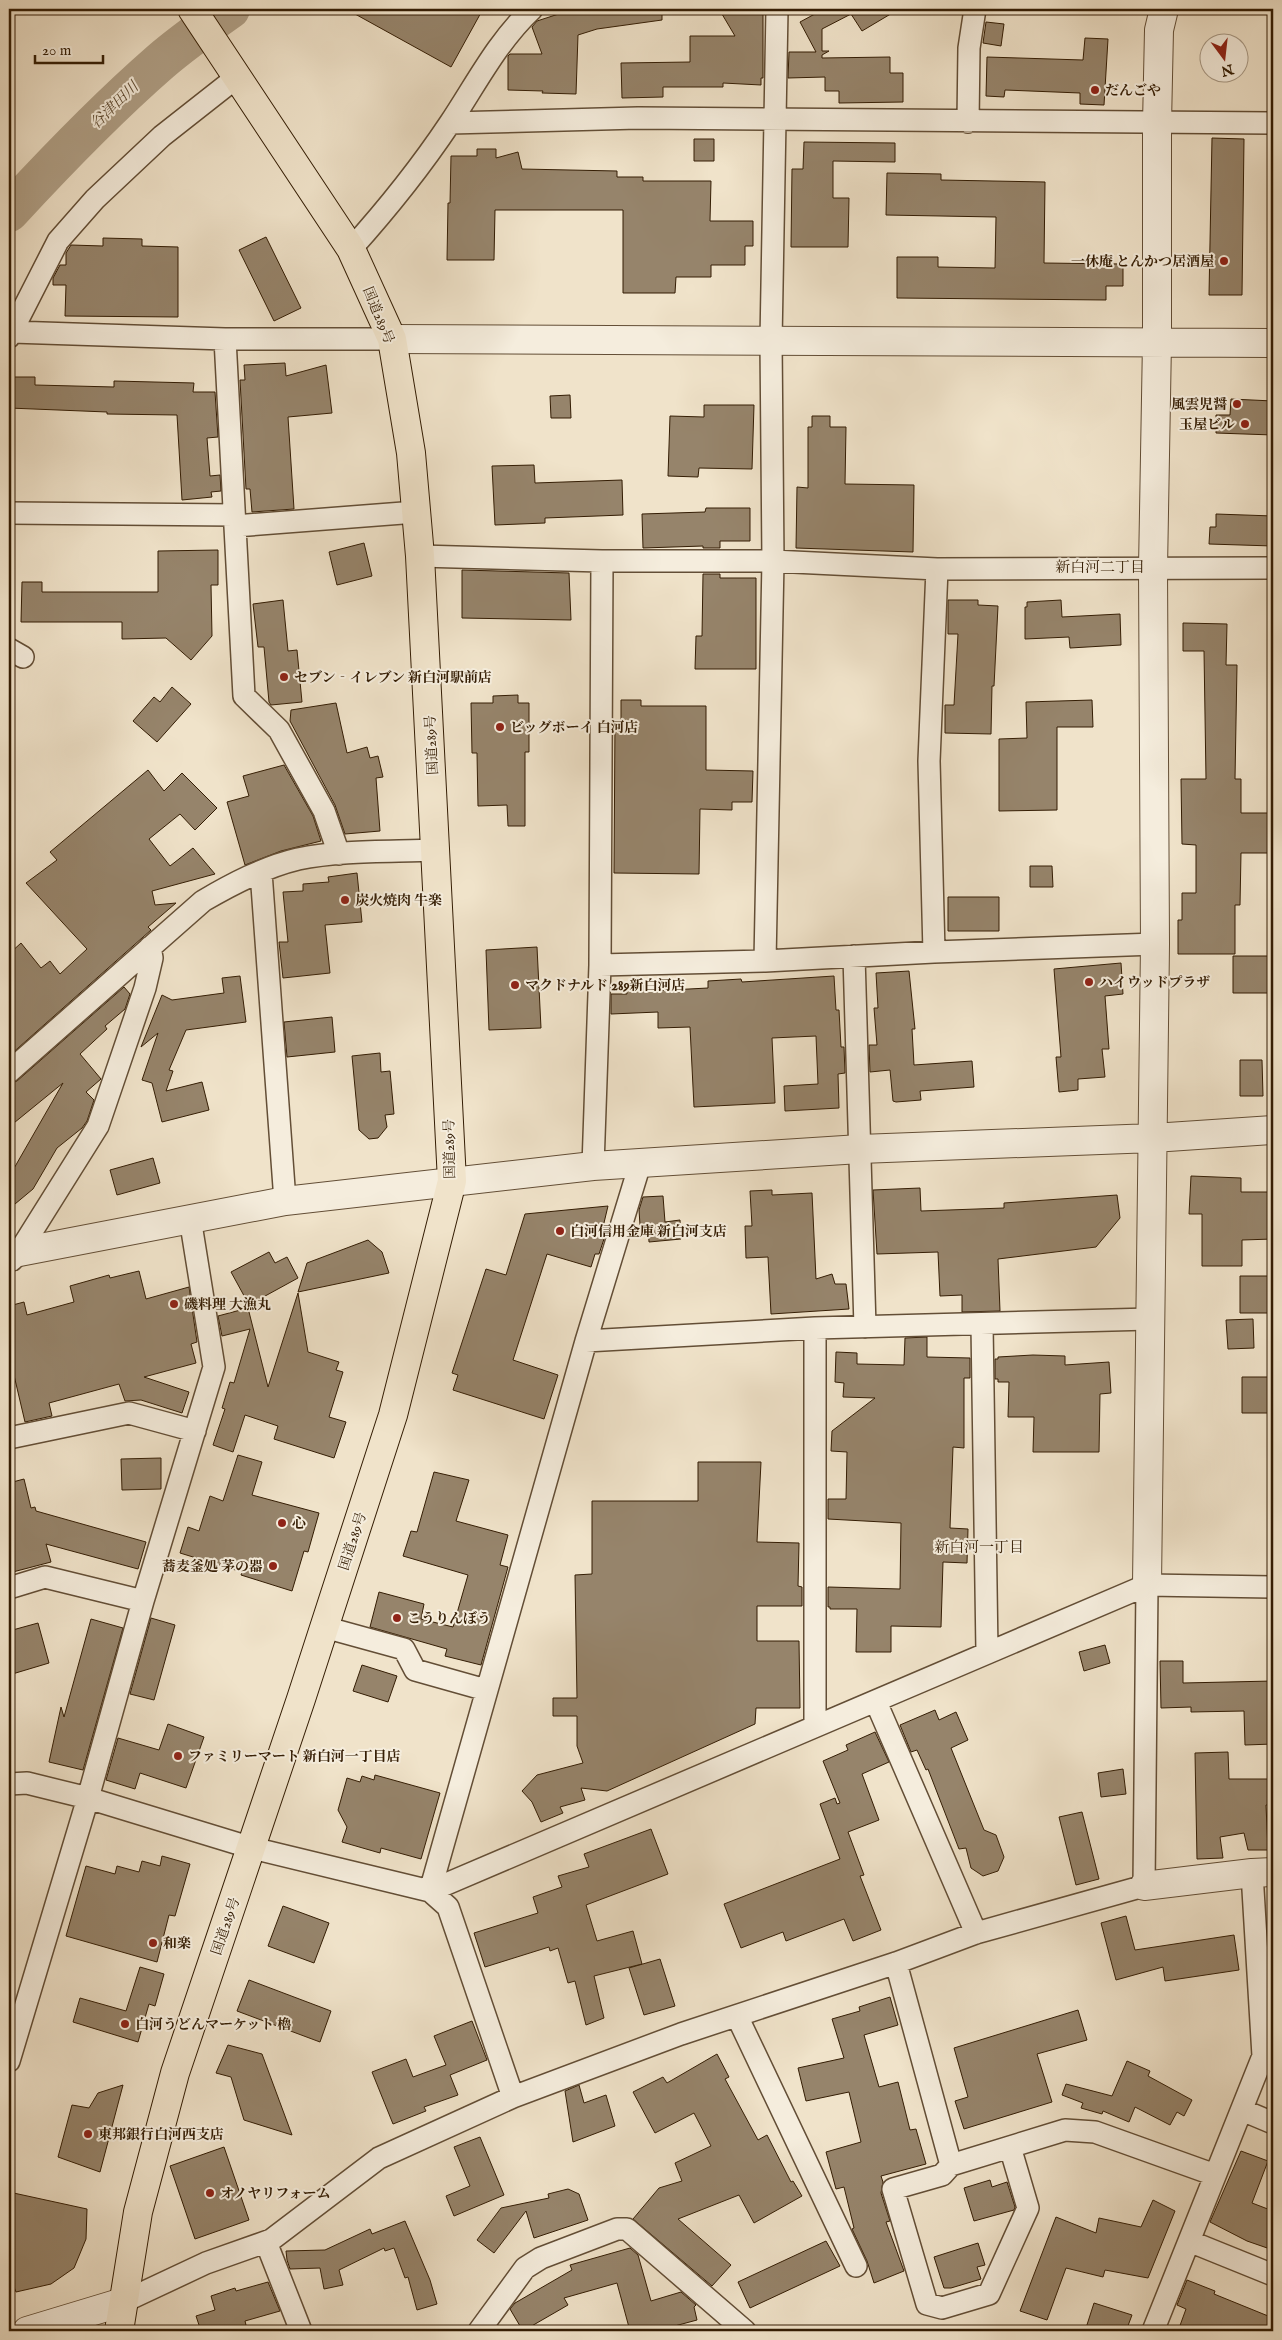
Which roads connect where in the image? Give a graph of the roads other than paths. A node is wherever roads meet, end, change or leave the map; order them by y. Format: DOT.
graph roads {
  1 [pos="192,9"];
  2 [pos="532,9"];
  3 [pos="777,9"];
  4 [pos="975,9"];
  5 [pos="1164,9"];
  6 [pos="234,71"];
  7 [pos="774,120"];
  8 [pos="968,122"];
  9 [pos="450,123"];
  10 [pos="1273,123"];
  11 [pos="1157,124"];
  12 [pos="351,249"];
  13 [pos="10,335"];
  14 [pos="392,339"];
  15 [pos="225,340"];
  16 [pos="771,341"];
  17 [pos="1157,341"];
  18 [pos="1273,343"];
  19 [pos="416,512"];
  20 [pos="9,513"];
  21 [pos="235,521"];
  22 [pos="420,556"];
  23 [pos="602,561"];
  24 [pos="773,561"];
  25 [pos="1273,568"];
  26 [pos="937,569"];
  27 [pos="1153,569"];
  28 [pos="436,850"];
  29 [pos="339,854"];
  30 [pos="261,872"];
  31 [pos="1155,944"];
  32 [pos="150,947"];
  33 [pos="934,952"];
  34 [pos="854,956"];
  35 [pos="766,961"];
  36 [pos="600,965"];
  37 [pos="9,1072"];
  38 [pos="1273,1130"];
  39 [pos="1153,1138"];
  40 [pos="860,1150"];
  41 [pos="640,1164"];
  42 [pos="593,1166"];
  43 [pos="452,1181"];
  44 [pos="285,1201"];
  45 [pos="190,1218"];
  46 [pos="12,1256"];
  47 [pos="1150,1319"];
  48 [pos="982,1325"];
  49 [pos="865,1327"];
  50 [pos="815,1328"];
  51 [pos="586,1340"];
  52 [pos="195,1431"];
  53 [pos="9,1438"];
  54 [pos="1146,1585"];
  55 [pos="1273,1587"];
  56 [pos="9,1588"];
  57 [pos="143,1601"];
  58 [pos="324,1627"];
  59 [pos="987,1652"];
  60 [pos="486,1690"];
  61 [pos="876,1702"];
  62 [pos="815,1726"];
  63 [pos="9,1784"];
  64 [pos="88,1798"];
  65 [pos="252,1848"];
  66 [pos="1263,1872"];
  67 [pos="1144,1886"];
  68 [pos="430,1891"];
  69 [pos="976,1933"];
  70 [pos="896,1963"];
  71 [pos="737,2016"];
  72 [pos="9,2061"];
  73 [pos="512,2097"];
  74 [pos="1242,2110"];
  75 [pos="1273,2123"];
  76 [pos="1010,2147"];
  77 [pos="951,2165"];
  78 [pos="1215,2175"];
  79 [pos="1189,2241"];
  80 [pos="266,2242"];
  81 [pos="856,2266"];
  82 [pos="1273,2275"];
  83 [pos="123,2302"];
  84 [pos="27,2331"];
  85 [pos="119,2331"];
  86 [pos="301,2331"];
  87 [pos="479,2331"];
  88 [pos="746,2331"];
  89 [pos="1153,2331"];
  1 -- 6 [label="highway, 国道289号"];
  2 -- 9 [label="street"];
  3 -- 7 [label="street"];
  4 -- 8 [label="street"];
  5 -- 11 [label="street"];
  6 -- 12 [label="highway, 国道289号"];
  6 -- 13 [label="street"];
  7 -- 8 [label="street"];
  7 -- 9 [label="street"];
  7 -- 16 [label="street"];
  8 -- 11 [label="street"];
  9 -- 12 [label="street"];
  10 -- 11 [label="street"];
  11 -- 17 [label="street"];
  12 -- 14 [label="highway, 国道289号"];
  13 -- 15 [label="street"];
  14 -- 15 [label="street"];
  14 -- 16 [label="street"];
  14 -- 19 [label="highway, 国道289号"];
  15 -- 21 [label="street"];
  16 -- 17 [label="street"];
  16 -- 24 [label="street"];
  17 -- 18 [label="street"];
  17 -- 27 [label="street"];
  19 -- 21 [label="street"];
  19 -- 22 [label="highway, 国道289号"];
  20 -- 21 [label="street"];
  21 -- 29 [label="street"];
  22 -- 23 [label="street"];
  22 -- 28 [label="highway, 国道289号"];
  23 -- 24 [label="street"];
  23 -- 36 [label="street"];
  24 -- 26 [label="street"];
  24 -- 35 [label="street"];
  25 -- 27 [label="street"];
  26 -- 27 [label="street"];
  26 -- 33 [label="street"];
  27 -- 31 [label="street"];
  28 -- 29 [label="street"];
  28 -- 43 [label="highway, 国道289号"];
  29 -- 30 [label="street"];
  30 -- 32 [label="street"];
  30 -- 44 [label="street"];
  31 -- 33 [label="street"];
  31 -- 39 [label="street"];
  32 -- 37 [label="street"];
  32 -- 46 [label="street"];
  33 -- 34 [label="street"];
  34 -- 35 [label="street"];
  34 -- 40 [label="street"];
  35 -- 36 [label="street"];
  36 -- 42 [label="street"];
  38 -- 39 [label="street"];
  39 -- 40 [label="street"];
  39 -- 47 [label="street"];
  40 -- 41 [label="street"];
  40 -- 49 [label="street"];
  41 -- 42 [label="street"];
  41 -- 51 [label="street"];
  42 -- 43 [label="street"];
  43 -- 44 [label="street"];
  43 -- 58 [label="highway, 国道289号"];
  44 -- 45 [label="street"];
  45 -- 46 [label="street"];
  45 -- 52 [label="street"];
  47 -- 48 [label="street"];
  47 -- 54 [label="street"];
  48 -- 49 [label="street"];
  48 -- 59 [label="street"];
  49 -- 50 [label="street"];
  50 -- 51 [label="street"];
  50 -- 62 [label="street"];
  51 -- 60 [label="street"];
  52 -- 53 [label="street"];
  52 -- 57 [label="street"];
  54 -- 55 [label="street"];
  54 -- 59 [label="street"];
  54 -- 67 [label="street"];
  56 -- 57 [label="street"];
  57 -- 64 [label="street"];
  58 -- 60 [label="street"];
  58 -- 65 [label="highway, 国道289号"];
  59 -- 61 [label="street"];
  60 -- 68 [label="street"];
  61 -- 62 [label="street"];
  61 -- 69 [label="street"];
  62 -- 68 [label="street"];
  63 -- 64 [label="street"];
  64 -- 65 [label="street"];
  64 -- 72 [label="street"];
  65 -- 68 [label="street"];
  65 -- 83 [label="highway, 国道289号"];
  66 -- 67 [label="street"];
  66 -- 74 [label="street"];
  67 -- 69 [label="street"];
  68 -- 73 [label="street"];
  69 -- 70 [label="street"];
  70 -- 71 [label="street"];
  70 -- 77 [label="street"];
  71 -- 73 [label="street"];
  71 -- 81 [label="street"];
  73 -- 80 [label="street"];
  74 -- 75 [label="street"];
  74 -- 78 [label="street"];
  76 -- 77 [label="street"];
  76 -- 77 [label="street"];
  76 -- 78 [label="street"];
  78 -- 79 [label="street"];
  79 -- 82 [label="street"];
  79 -- 89 [label="street"];
  80 -- 83 [label="street"];
  80 -- 86 [label="street"];
  83 -- 84 [label="street"];
  83 -- 85 [label="highway, 国道289号"];
  87 -- 88 [label="street"];
}
